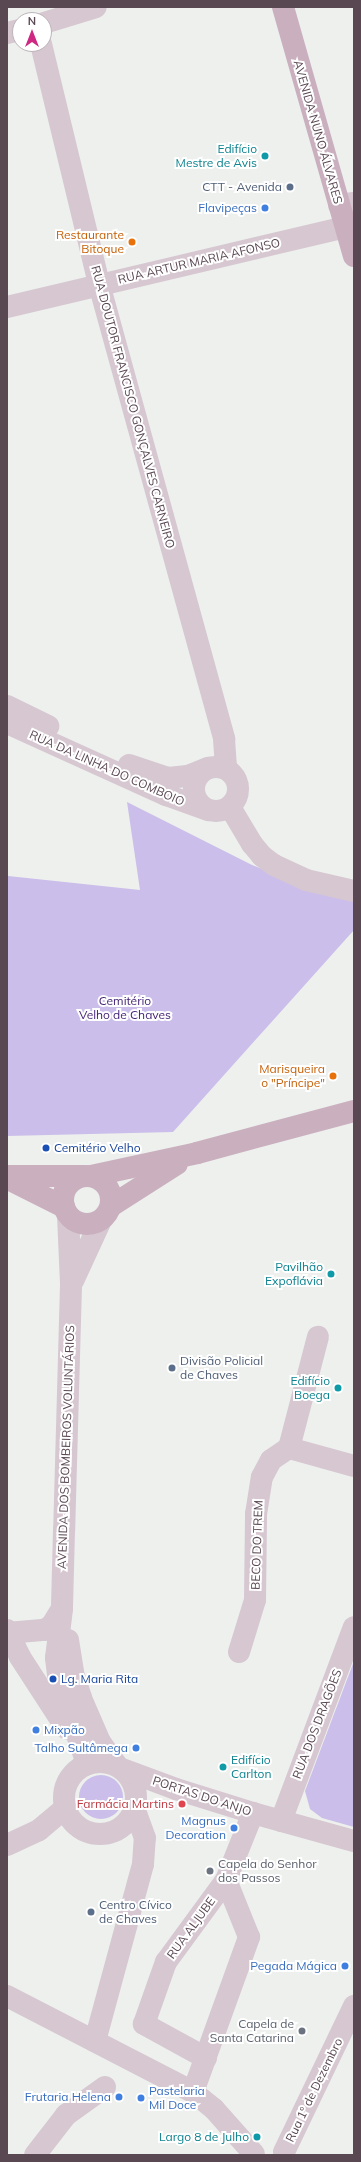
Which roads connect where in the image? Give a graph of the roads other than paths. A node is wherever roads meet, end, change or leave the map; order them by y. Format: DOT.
graph roads {
  1 [pos="96,7"];
  2 [pos="283,7"];
  3 [pos="52,21"];
  4 [pos="43,52"];
  5 [pos="347,204"];
  6 [pos="345,227"];
  7 [pos="354,256"];
  8 [pos="99,284"];
  9 [pos="7,307"];
  10 [pos="7,706"];
  11 [pos="7,723"];
  12 [pos="217,769"];
  13 [pos="230,807"];
  14 [pos="208,810"];
  15 [pos="354,891"];
  16 [pos="354,1111"];
  17 [pos="197,1152"];
  18 [pos="87,1176"];
  19 [pos="7,1177"];
  20 [pos="66,1211"];
  21 [pos="106,1213"];
  22 [pos="71,1286"];
  23 [pos="318,1337"];
  24 [pos="289,1448"];
  25 [pos="354,1466"];
  26 [pos="62,1609"];
  27 [pos="354,1627"];
  28 [pos="7,1632"];
  29 [pos="239,1652"];
  30 [pos="81,1767"];
  31 [pos="120,1767"];
  32 [pos="65,1808"];
  33 [pos="135,1810"];
  34 [pos="253,1813"];
  35 [pos="281,1821"];
  36 [pos="354,1841"];
  37 [pos="7,1844"];
  38 [pos="226,1880"];
  39 [pos="7,1996"];
  40 [pos="354,2006"];
  41 [pos="95,2041"];
  42 [pos="206,2058"];
  43 [pos="105,2087"];
  44 [pos="193,2092"];
  45 [pos="253,2154"];
  46 [pos="286,2154"];
  47 [pos="35,2155"];
  1 -- 3 [label="street"];
  2 -- 5 [label="main road, AVENIDA NUNO ÁLVARES"];
  4 -- 8 [label="street, RUA DOUTOR FRANCISCO GONÇALVES CARNEIRO"];
  5 -- 6 [label="main road, AVENIDA NUNO ÁLVARES"];
  6 -- 7 [label="main road, AVENIDA NUNO ÁLVARES"];
  6 -- 8 [label="street, RUA ARTUR MARIA AFONSO"];
  8 -- 9 [label="street, RUA ARTUR MARIA AFONSO"];
  8 -- 12 [label="street, RUA DOUTOR FRANCISCO GONÇALVES CARNEIRO"];
  10 -- 12 [label="street, RUA DA LINHA DO COMBOIO"];
  11 -- 14 [label="street, RUA DA LINHA DO COMBOIO"];
  12 -- 13 [label="street"];
  12 -- 14 [label="street"];
  13 -- 14 [label="street"];
  13 -- 15 [label="street"];
  16 -- 17 [label="main road"];
  17 -- 18 [label="main road"];
  17 -- 21 [label="main road"];
  18 -- 19 [label="main road"];
  18 -- 20 [label="main road"];
  18 -- 21 [label="main road"];
  19 -- 20 [label="main road"];
  20 -- 21 [label="main road"];
  20 -- 22 [label="street, AVENIDA DOS BOMBEIROS VOLUNTÁRIOS"];
  21 -- 22 [label="street, AVENIDA DOS BOMBEIROS VOLUNTÁRIOS"];
  22 -- 26 [label="street, AVENIDA DOS BOMBEIROS VOLUNTÁRIOS"];
  23 -- 24 [label="street"];
  24 -- 25 [label="street"];
  24 -- 29 [label="street, BECO DO TREM"];
  26 -- 28 [label="street"];
  26 -- 30 [label="street, AVENIDA DOS BOMBEIROS VOLUNTÁRIOS"];
  26 -- 31 [label="street, AVENIDA DOS BOMBEIROS VOLUNTÁRIOS"];
  27 -- 35 [label="street, RUA DOS DRAGÕES"];
  28 -- 30 [label="street"];
  30 -- 31 [label="street"];
  30 -- 32 [label="street"];
  31 -- 33 [label="street"];
  31 -- 34 [label="street, PORTAS DO ANJO"];
  32 -- 33 [label="street"];
  32 -- 37 [label="street"];
  33 -- 41 [label="street"];
  34 -- 35 [label="street, PORTAS DO ANJO"];
  34 -- 38 [label="street"];
  35 -- 36 [label="street, PORTAS DO ANJO"];
  38 -- 42 [label="street"];
  38 -- 42 [label="street, RUA ALJUBE"];
  39 -- 41 [label="street"];
  40 -- 46 [label="street, Rua 1º de Dezembro"];
  41 -- 44 [label="street"];
  42 -- 44 [label="street"];
  43 -- 47 [label="street"];
  44 -- 45 [label="street"];
  45 -- 46 [label="street"];
}
